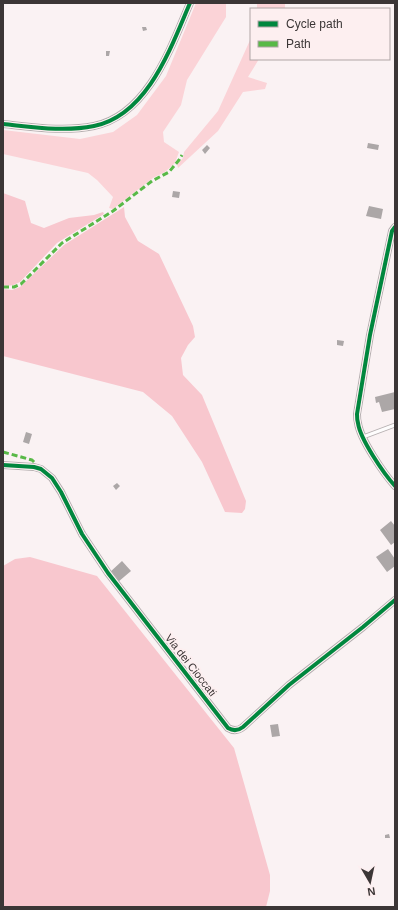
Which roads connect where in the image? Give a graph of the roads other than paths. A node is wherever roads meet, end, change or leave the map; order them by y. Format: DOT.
graph roads {
  1 [pos="190,3"];
  2 [pos="3,124"];
  3 [pos="395,227"];
  4 [pos="395,425"];
  5 [pos="363,437"];
  6 [pos="3,465"];
  7 [pos="395,486"];
  8 [pos="395,600"];
  1 -- 2 [label="street"];
  3 -- 5 [label="street"];
  4 -- 5 [label="lane"];
  5 -- 7 [label="street"];
  6 -- 8 [label="street, Via dei Cioccati"];
}
